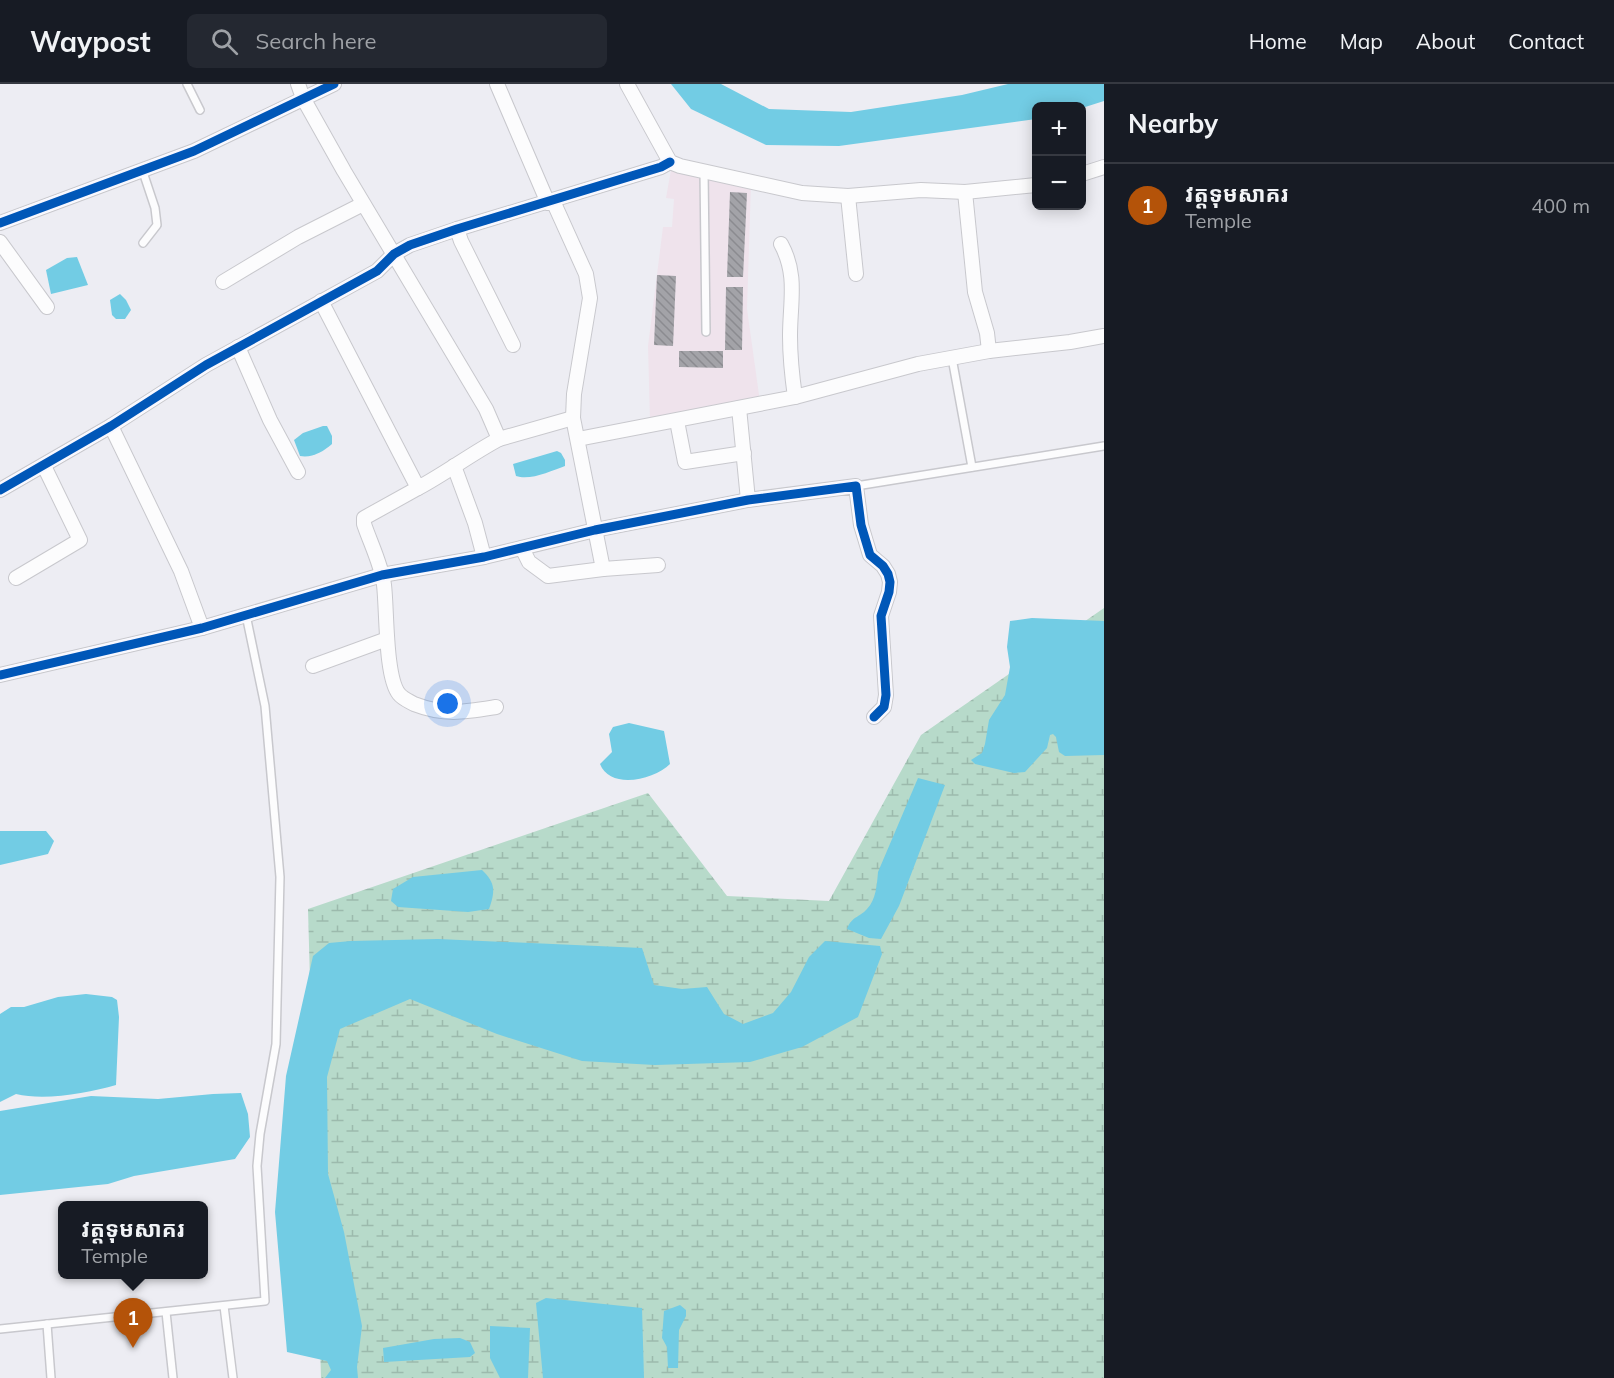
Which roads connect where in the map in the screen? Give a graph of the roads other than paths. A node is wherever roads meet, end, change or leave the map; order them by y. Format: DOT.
graph roads {
  1 [pos="187,84"];
  2 [pos="298,84"];
  3 [pos="334,84"];
  4 [pos="497,84"];
  5 [pos="627,84"];
  6 [pos="303,98"];
  7 [pos="200,110"];
  8 [pos="670,162"];
  9 [pos="1104,167"];
  10 [pos="704,171"];
  11 [pos="143,172"];
  12 [pos="1086,173"];
  13 [pos="1032,185"];
  14 [pos="965,192"];
  15 [pos="848,196"];
  16 [pos="550,202"];
  17 [pos="363,204"];
  18 [pos="0,223"];
  19 [pos="457,229"];
  20 [pos="0,242"];
  21 [pos="142,243"];
  22 [pos="782,244"];
  23 [pos="394,254"];
  24 [pos="856,274"];
  25 [pos="223,282"];
  26 [pos="321,302"];
  27 [pos="47,308"];
  28 [pos="706,332"];
  29 [pos="1104,336"];
  30 [pos="513,345"];
  31 [pos="238,347"];
  32 [pos="989,351"];
  33 [pos="952,358"];
  34 [pos="795,397"];
  35 [pos="740,408"];
  36 [pos="573,418"];
  37 [pos="677,421"];
  38 [pos="111,426"];
  39 [pos="499,439"];
  40 [pos="578,439"];
  41 [pos="1104,446"];
  42 [pos="744,453"];
  43 [pos="44,466"];
  44 [pos="454,466"];
  45 [pos="972,467"];
  46 [pos="298,472"];
  47 [pos="856,486"];
  48 [pos="418,488"];
  49 [pos="0,490"];
  50 [pos="748,500"];
  51 [pos="595,530"];
  52 [pos="522,548"];
  53 [pos="484,557"];
  54 [pos="658,565"];
  55 [pos="603,569"];
  56 [pos="382,575"];
  57 [pos="16,578"];
  58 [pos="246,615"];
  59 [pos="202,628"];
  60 [pos="387,639"];
  61 [pos="313,666"];
  62 [pos="0,675"];
  63 [pos="496,707"];
  64 [pos="874,717"];
  65 [pos="224,1306"];
  66 [pos="166,1312"];
  67 [pos="47,1324"];
  68 [pos="0,1329"];
  69 [pos="51,1378"];
  70 [pos="173,1378"];
  71 [pos="234,1378"];
  1 -- 7 [label="lane"];
  2 -- 6 [label="street"];
  3 -- 6 [label="street"];
  4 -- 16 [label="street"];
  5 -- 8 [label="street"];
  6 -- 11 [label="street"];
  6 -- 17 [label="street"];
  8 -- 10 [label="street"];
  8 -- 16 [label="street"];
  9 -- 12 [label="street"];
  10 -- 15 [label="street"];
  10 -- 28 [label="lane"];
  11 -- 18 [label="street"];
  11 -- 21 [label="lane"];
  13 -- 14 [label="street"];
  14 -- 15 [label="street"];
  14 -- 32 [label="street"];
  15 -- 24 [label="street"];
  16 -- 19 [label="street"];
  16 -- 36 [label="street"];
  17 -- 23 [label="street"];
  17 -- 25 [label="street"];
  19 -- 23 [label="street"];
  19 -- 30 [label="street"];
  20 -- 27 [label="street"];
  22 -- 34 [label="street"];
  23 -- 26 [label="street"];
  23 -- 39 [label="street"];
  26 -- 31 [label="street"];
  26 -- 48 [label="street"];
  29 -- 32 [label="street"];
  31 -- 38 [label="street"];
  31 -- 46 [label="street"];
  32 -- 33 [label="street"];
  33 -- 34 [label="street"];
  33 -- 45 [label="lane"];
  34 -- 35 [label="street"];
  35 -- 37 [label="street"];
  35 -- 42 [label="street"];
  36 -- 39 [label="street"];
  36 -- 40 [label="street"];
  37 -- 40 [label="street"];
  37 -- 42 [label="street"];
  38 -- 43 [label="street"];
  38 -- 59 [label="street"];
  39 -- 44 [label="street"];
  40 -- 51 [label="street"];
  41 -- 45 [label="lane"];
  42 -- 50 [label="street"];
  43 -- 49 [label="street"];
  43 -- 57 [label="street"];
  44 -- 48 [label="street"];
  44 -- 53 [label="street"];
  45 -- 47 [label="lane"];
  47 -- 50 [label="street"];
  47 -- 64 [label="street"];
  48 -- 56 [label="street"];
  50 -- 51 [label="street"];
  51 -- 52 [label="street"];
  51 -- 55 [label="street"];
  52 -- 53 [label="street"];
  52 -- 55 [label="street"];
  53 -- 56 [label="street"];
  54 -- 55 [label="street"];
  56 -- 58 [label="street"];
  56 -- 60 [label="street"];
  58 -- 59 [label="street"];
  58 -- 65 [label="lane"];
  59 -- 62 [label="street"];
  60 -- 61 [label="street"];
  60 -- 63 [label="street"];
  65 -- 66 [label="lane"];
  65 -- 71 [label="lane"];
  66 -- 67 [label="lane"];
  66 -- 70 [label="lane"];
  67 -- 68 [label="lane"];
  67 -- 69 [label="lane"];
}
